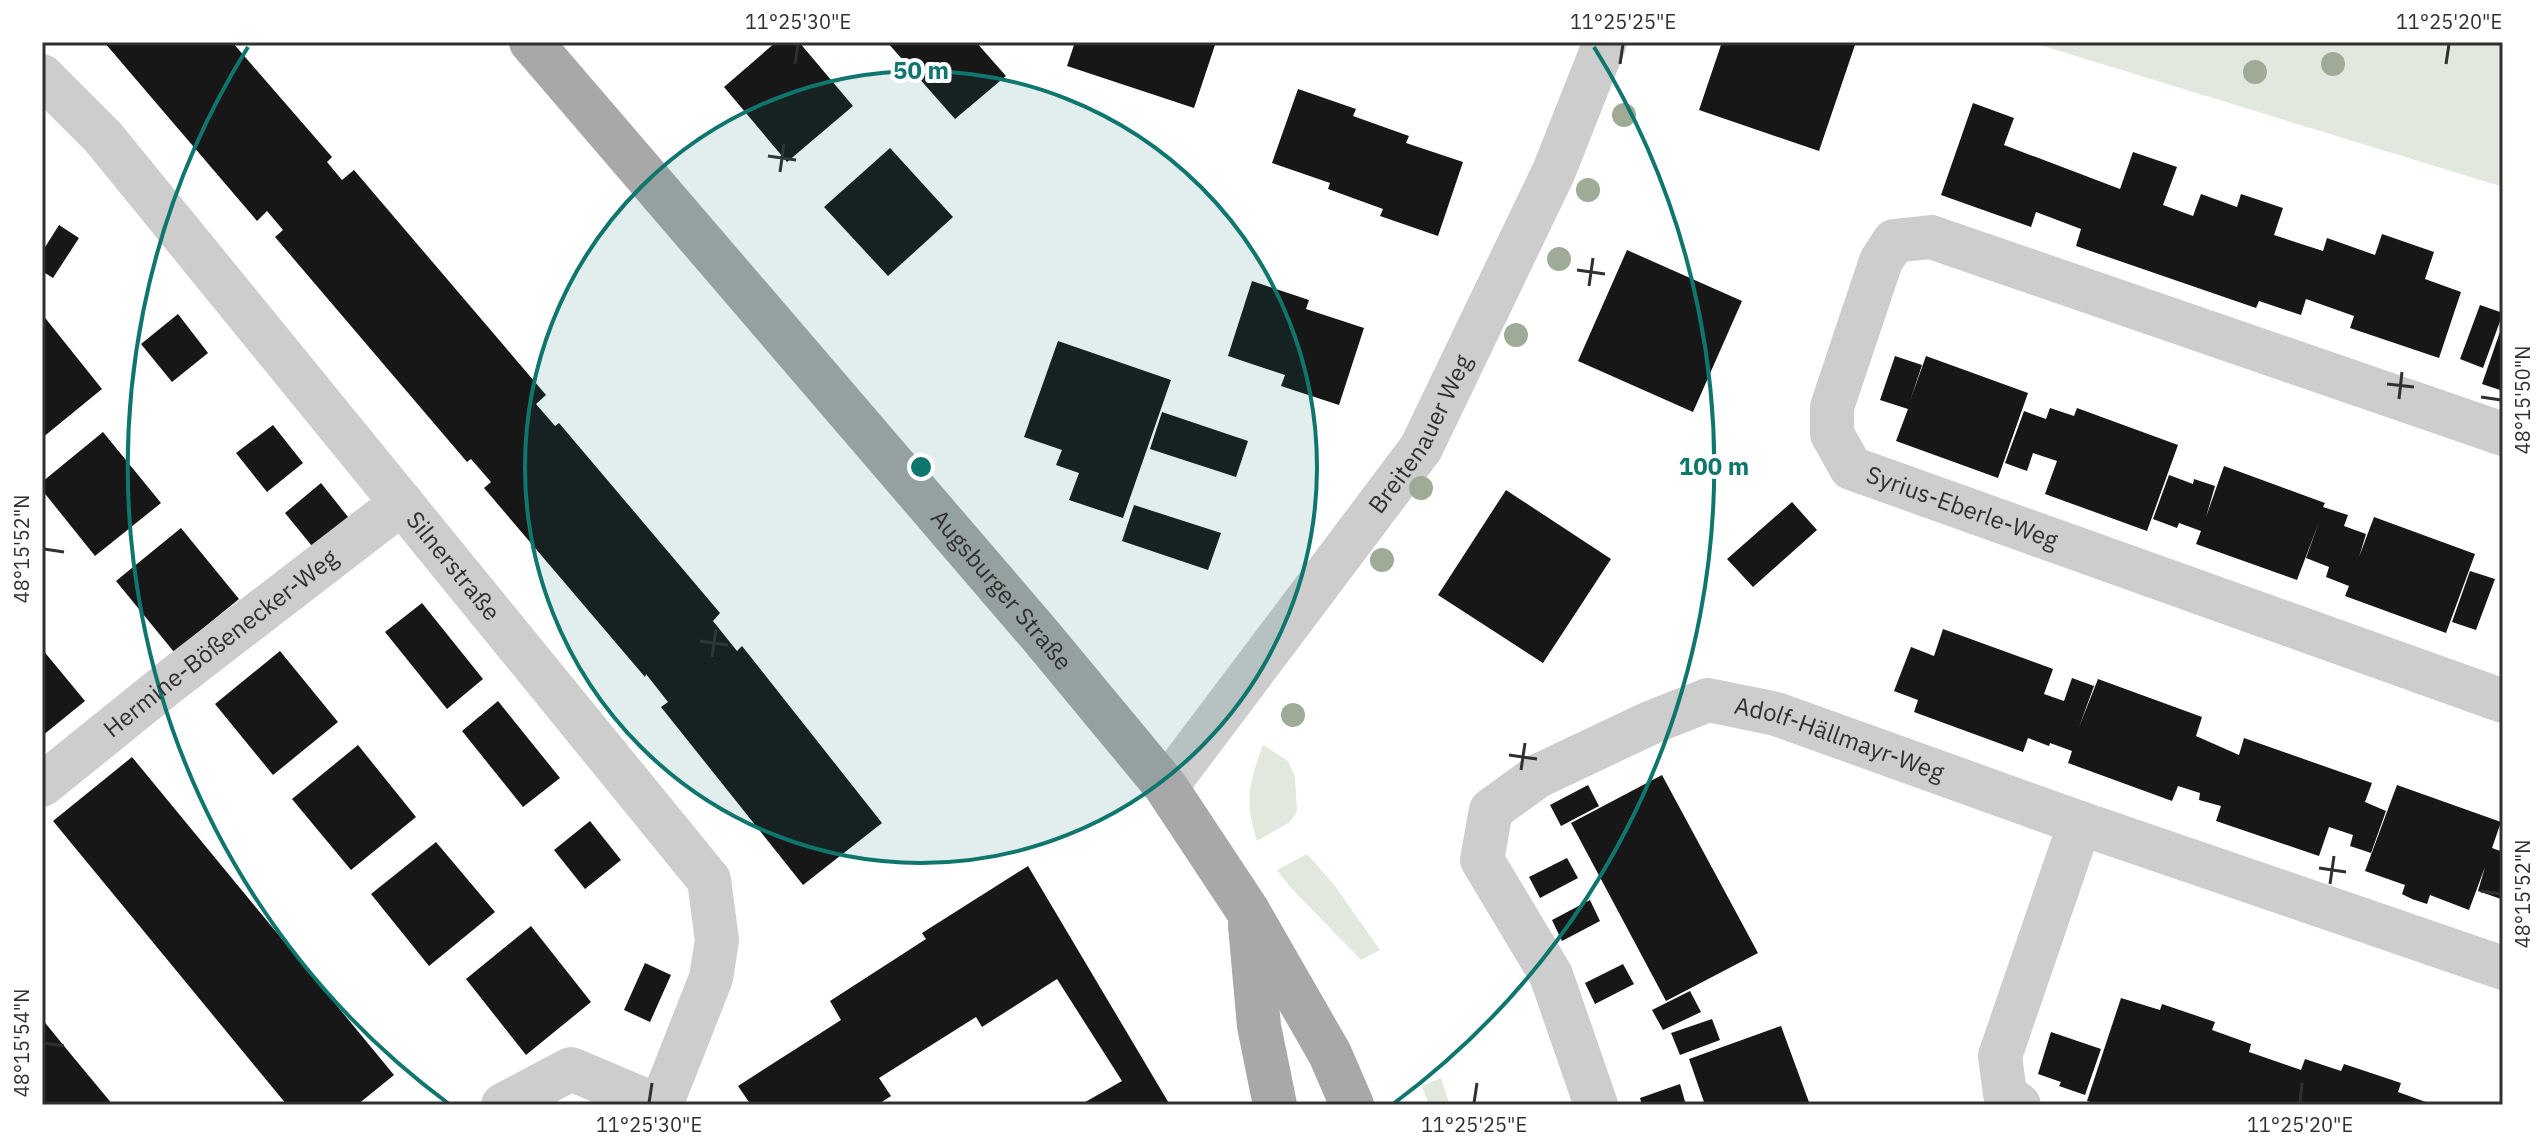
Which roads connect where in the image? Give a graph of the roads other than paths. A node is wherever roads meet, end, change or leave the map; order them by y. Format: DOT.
graph roads {
  1 [pos="531,42"];
  2 [pos="1605,42"];
  3 [pos="43,80"];
  4 [pos="2503,434"];
  5 [pos="402,503"];
  6 [pos="2503,701"];
  7 [pos="42,785"];
  8 [pos="1166,787"];
  9 [pos="2080,823"];
  10 [pos="1248,911"];
  11 [pos="2503,968"];
  12 [pos="503,1105"];
  13 [pos="659,1105"];
  14 [pos="1275,1105"];
  15 [pos="1352,1105"];
  16 [pos="1596,1105"];
  17 [pos="2019,1105"];
  1 -- 8 [label="main road, Augsburger Straße"];
  2 -- 8 [label="street, Breitenauer Weg"];
  3 -- 5 [label="street, Silnerstraße"];
  4 -- 6 [label="street, Syrius-Eberle-Weg"];
  5 -- 7 [label="street, Hermine-Bößenecker-Weg"];
  5 -- 13 [label="street, Silnerstraße"];
  8 -- 10 [label="main road, Augsburger Straße"];
  9 -- 11 [label="street, Adolf-Hällmayr-Weg"];
  9 -- 16 [label="street, Adolf-Hällmayr-Weg"];
  9 -- 17 [label="street"];
  10 -- 14 [label="main road"];
  10 -- 15 [label="main road, Augsburger Straße"];
  12 -- 13 [label="street"];
}
